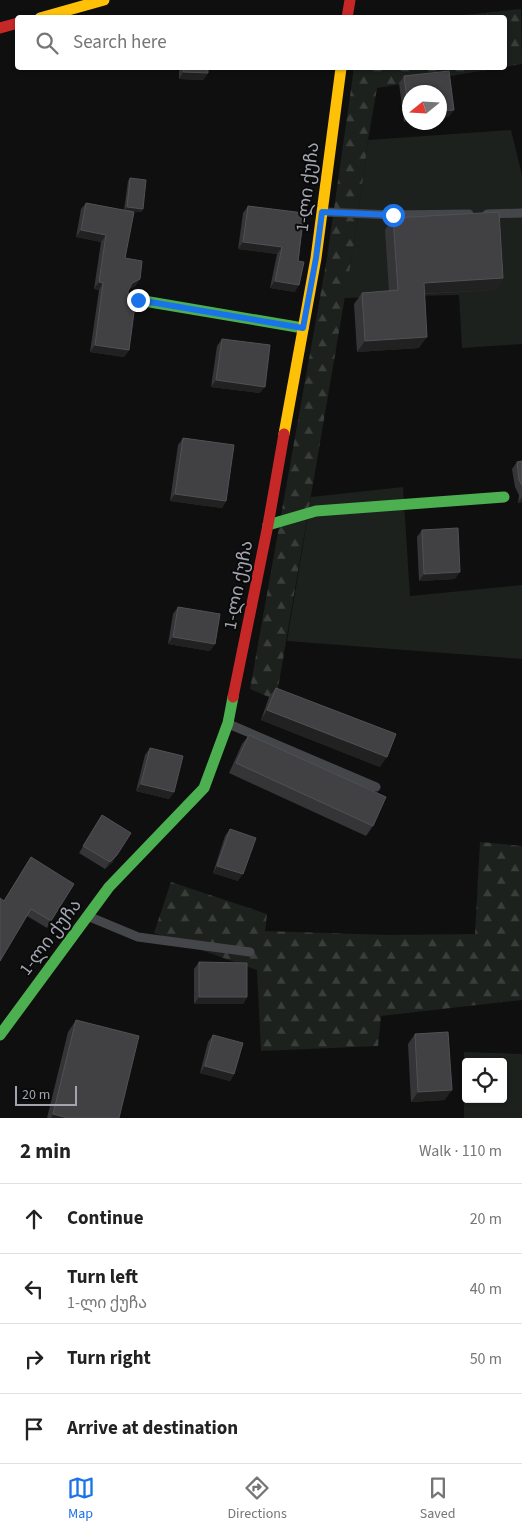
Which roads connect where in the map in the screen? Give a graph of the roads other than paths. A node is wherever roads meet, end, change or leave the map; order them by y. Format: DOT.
graph roads {
  1 [pos="104,0"];
  2 [pos="350,0"];
  3 [pos="51,15"];
  4 [pos="348,15"];
  5 [pos="15,25"];
  6 [pos="0,28"];
  7 [pos="341,70"];
  8 [pos="322,212"];
  9 [pos="522,213"];
  10 [pos="138,300"];
  11 [pos="303,328"];
  12 [pos="504,497"];
  13 [pos="268,525"];
  14 [pos="228,724"];
  15 [pos="376,787"];
  16 [pos="88,916"];
  17 [pos="250,952"];
  18 [pos="0,1035"];
  1 -- 3 [label="main road"];
  2 -- 4 [label="main road"];
  5 -- 6 [label="main road"];
  7 -- 8 [label="main road, 1-ლი ქუჩა"];
  8 -- 9 [label="lane"];
  8 -- 11 [label="main road, 1-ლი ქუჩა"];
  10 -- 11 [label="main road"];
  11 -- 13 [label="main road, 1-ლი ქუჩა"];
  12 -- 13 [label="main road"];
  13 -- 14 [label="main road, 1-ლი ქუჩა"];
  14 -- 15 [label="lane"];
  14 -- 16 [label="main road, 1-ლი ქუჩა"];
  16 -- 17 [label="lane"];
  16 -- 18 [label="main road, 1-ლი ქუჩა"];
}
